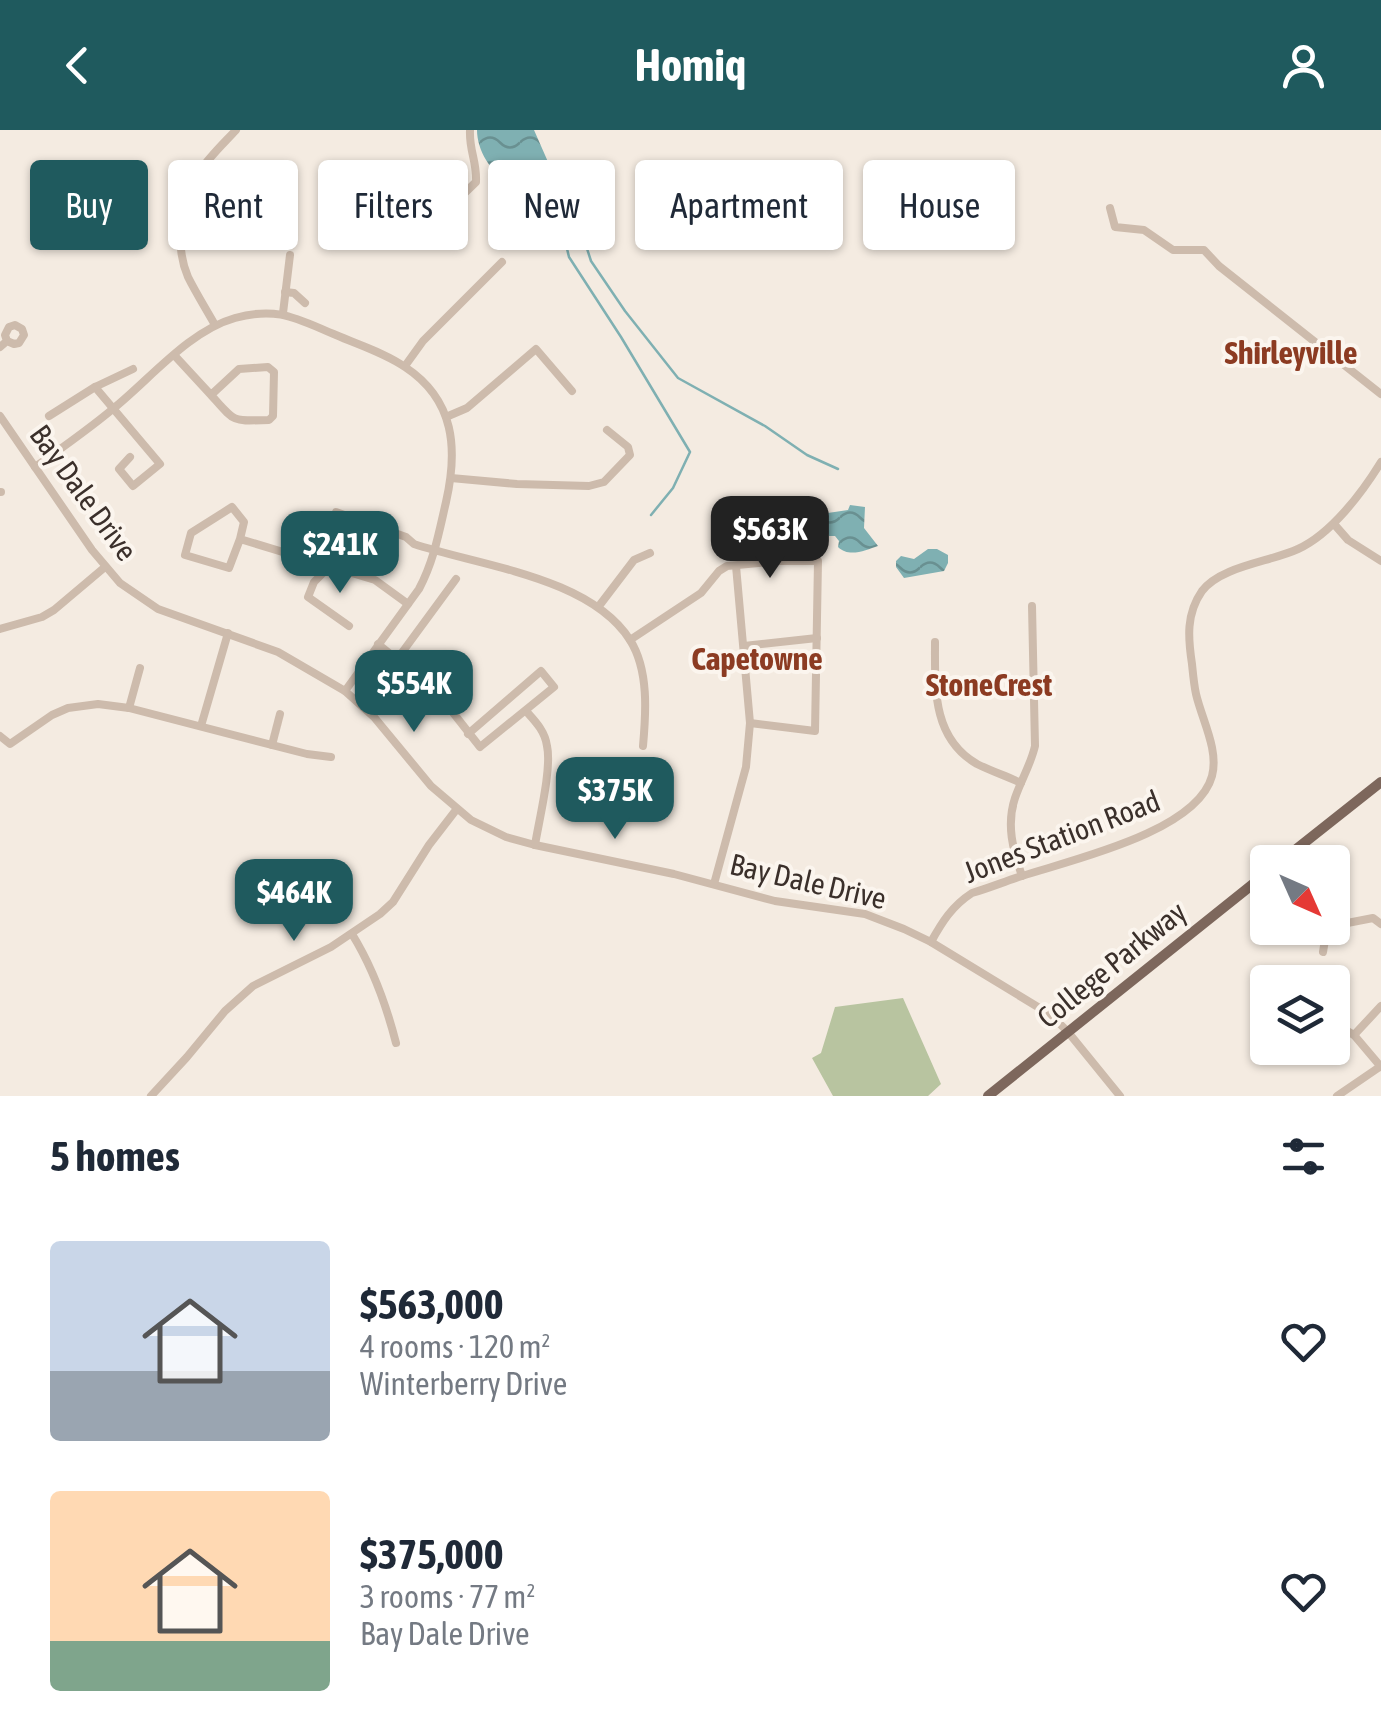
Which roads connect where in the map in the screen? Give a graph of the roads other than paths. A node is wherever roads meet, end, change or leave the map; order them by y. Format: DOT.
graph roads {
  1 [pos="236,130"];
  2 [pos="470,132"];
  3 [pos="468,190"];
  4 [pos="1110,208"];
  5 [pos="290,255"];
  6 [pos="502,262"];
  7 [pos="285,292"];
  8 [pos="305,303"];
  9 [pos="283,313"];
  10 [pos="215,325"];
  11 [pos="175,356"];
  12 [pos="405,366"];
  13 [pos="133,369"];
  14 [pos="96,387"];
  15 [pos="572,392"];
  16 [pos="1381,394"];
  17 [pos="211,395"];
  18 [pos="114,409"];
  19 [pos="0,416"];
  20 [pos="49,416"];
  21 [pos="446,418"];
  22 [pos="607,430"];
  23 [pos="130,457"];
  24 [pos="1381,462"];
  25 [pos="35,467"];
  26 [pos="451,478"];
  27 [pos="1334,524"];
  28 [pos="240,539"];
  29 [pos="436,552"];
  30 [pos="650,554"];
  31 [pos="1381,561"];
  32 [pos="736,566"];
  33 [pos="105,567"];
  34 [pos="330,567"];
  35 [pos="456,580"];
  36 [pos="408,604"];
  37 [pos="599,606"];
  38 [pos="1032,606"];
  39 [pos="350,626"];
  40 [pos="0,628"];
  41 [pos="228,633"];
  42 [pos="817,638"];
  43 [pos="630,640"];
  44 [pos="935,642"];
  45 [pos="378,644"];
  46 [pos="744,646"];
  47 [pos="398,658"];
  48 [pos="140,668"];
  49 [pos="345,691"];
  50 [pos="129,708"];
  51 [pos="526,710"];
  52 [pos="280,714"];
  53 [pos="750,723"];
  54 [pos="201,726"];
  55 [pos="468,734"];
  56 [pos="0,736"];
  57 [pos="272,745"];
  58 [pos="643,746"];
  59 [pos="331,757"];
  60 [pos="1381,782"];
  61 [pos="1021,783"];
  62 [pos="456,810"];
  63 [pos="535,845"];
  64 [pos="1301,845"];
  65 [pos="1022,876"];
  66 [pos="714,884"];
  67 [pos="1250,886"];
  68 [pos="1378,919"];
  69 [pos="1350,924"];
  70 [pos="352,934"];
  71 [pos="932,942"];
  72 [pos="1325,945"];
  73 [pos="1323,952"];
  74 [pos="1381,1006"];
  75 [pos="1068,1032"];
  76 [pos="1350,1033"];
  77 [pos="1354,1035"];
  78 [pos="396,1043"];
  79 [pos="1381,1066"];
  80 [pos="150,1096"];
  81 [pos="988,1096"];
  82 [pos="1120,1096"];
  83 [pos="1337,1096"];
  1 -- 10 [label="street"];
  2 -- 3 [label="street"];
  4 -- 16 [label="street"];
  5 -- 7 [label="street"];
  6 -- 12 [label="street"];
  7 -- 8 [label="street"];
  7 -- 9 [label="street"];
  9 -- 10 [label="street"];
  9 -- 12 [label="street"];
  10 -- 11 [label="street"];
  11 -- 17 [label="street"];
  11 -- 18 [label="street"];
  12 -- 21 [label="street"];
  13 -- 14 [label="street"];
  14 -- 18 [label="street"];
  14 -- 20 [label="street"];
  15 -- 21 [label="street"];
  17 -- 17 [label="street"];
  18 -- 23 [label="street"];
  18 -- 25 [label="street"];
  19 -- 25 [label="street, Bay Dale Drive"];
  21 -- 26 [label="street"];
  22 -- 26 [label="street"];
  24 -- 27 [label="street, Jones Station Road"];
  25 -- 33 [label="street, Bay Dale Drive"];
  26 -- 29 [label="street"];
  27 -- 31 [label="street"];
  27 -- 65 [label="street, Jones Station Road"];
  28 -- 28 [label="street"];
  28 -- 34 [label="street"];
  29 -- 34 [label="street"];
  29 -- 36 [label="street"];
  29 -- 37 [label="street"];
  30 -- 37 [label="street"];
  32 -- 42 [label="street"];
  32 -- 43 [label="street"];
  32 -- 46 [label="street"];
  33 -- 40 [label="street"];
  33 -- 41 [label="street, Bay Dale Drive"];
  34 -- 36 [label="street"];
  34 -- 39 [label="street"];
  35 -- 47 [label="street"];
  36 -- 45 [label="street"];
  37 -- 43 [label="street"];
  38 -- 61 [label="street"];
  41 -- 49 [label="street, Bay Dale Drive"];
  41 -- 54 [label="street"];
  42 -- 46 [label="street"];
  42 -- 53 [label="street"];
  43 -- 58 [label="street"];
  44 -- 61 [label="street"];
  45 -- 47 [label="street"];
  45 -- 49 [label="street"];
  46 -- 53 [label="street"];
  47 -- 55 [label="street"];
  48 -- 50 [label="street"];
  49 -- 62 [label="street, Bay Dale Drive"];
  50 -- 54 [label="street"];
  50 -- 56 [label="street"];
  51 -- 55 [label="street"];
  51 -- 55 [label="street"];
  51 -- 63 [label="street"];
  52 -- 57 [label="street"];
  53 -- 66 [label="street"];
  54 -- 57 [label="street"];
  57 -- 59 [label="street"];
  60 -- 64 [label="main road"];
  61 -- 65 [label="street"];
  62 -- 63 [label="street, Bay Dale Drive"];
  62 -- 70 [label="street"];
  63 -- 66 [label="street, Bay Dale Drive"];
  65 -- 71 [label="street, Jones Station Road"];
  66 -- 71 [label="street, Bay Dale Drive"];
  67 -- 75 [label="main road, College Parkway"];
  68 -- 69 [label="street"];
  70 -- 78 [label="street"];
  70 -- 80 [label="street"];
  71 -- 75 [label="street, Bay Dale Drive"];
  72 -- 73 [label="street"];
  74 -- 77 [label="street"];
  75 -- 81 [label="main road, College Parkway"];
  75 -- 82 [label="street, Bay Dale Drive"];
  76 -- 77 [label="street"];
  77 -- 79 [label="street"];
  79 -- 83 [label="street"];
}
